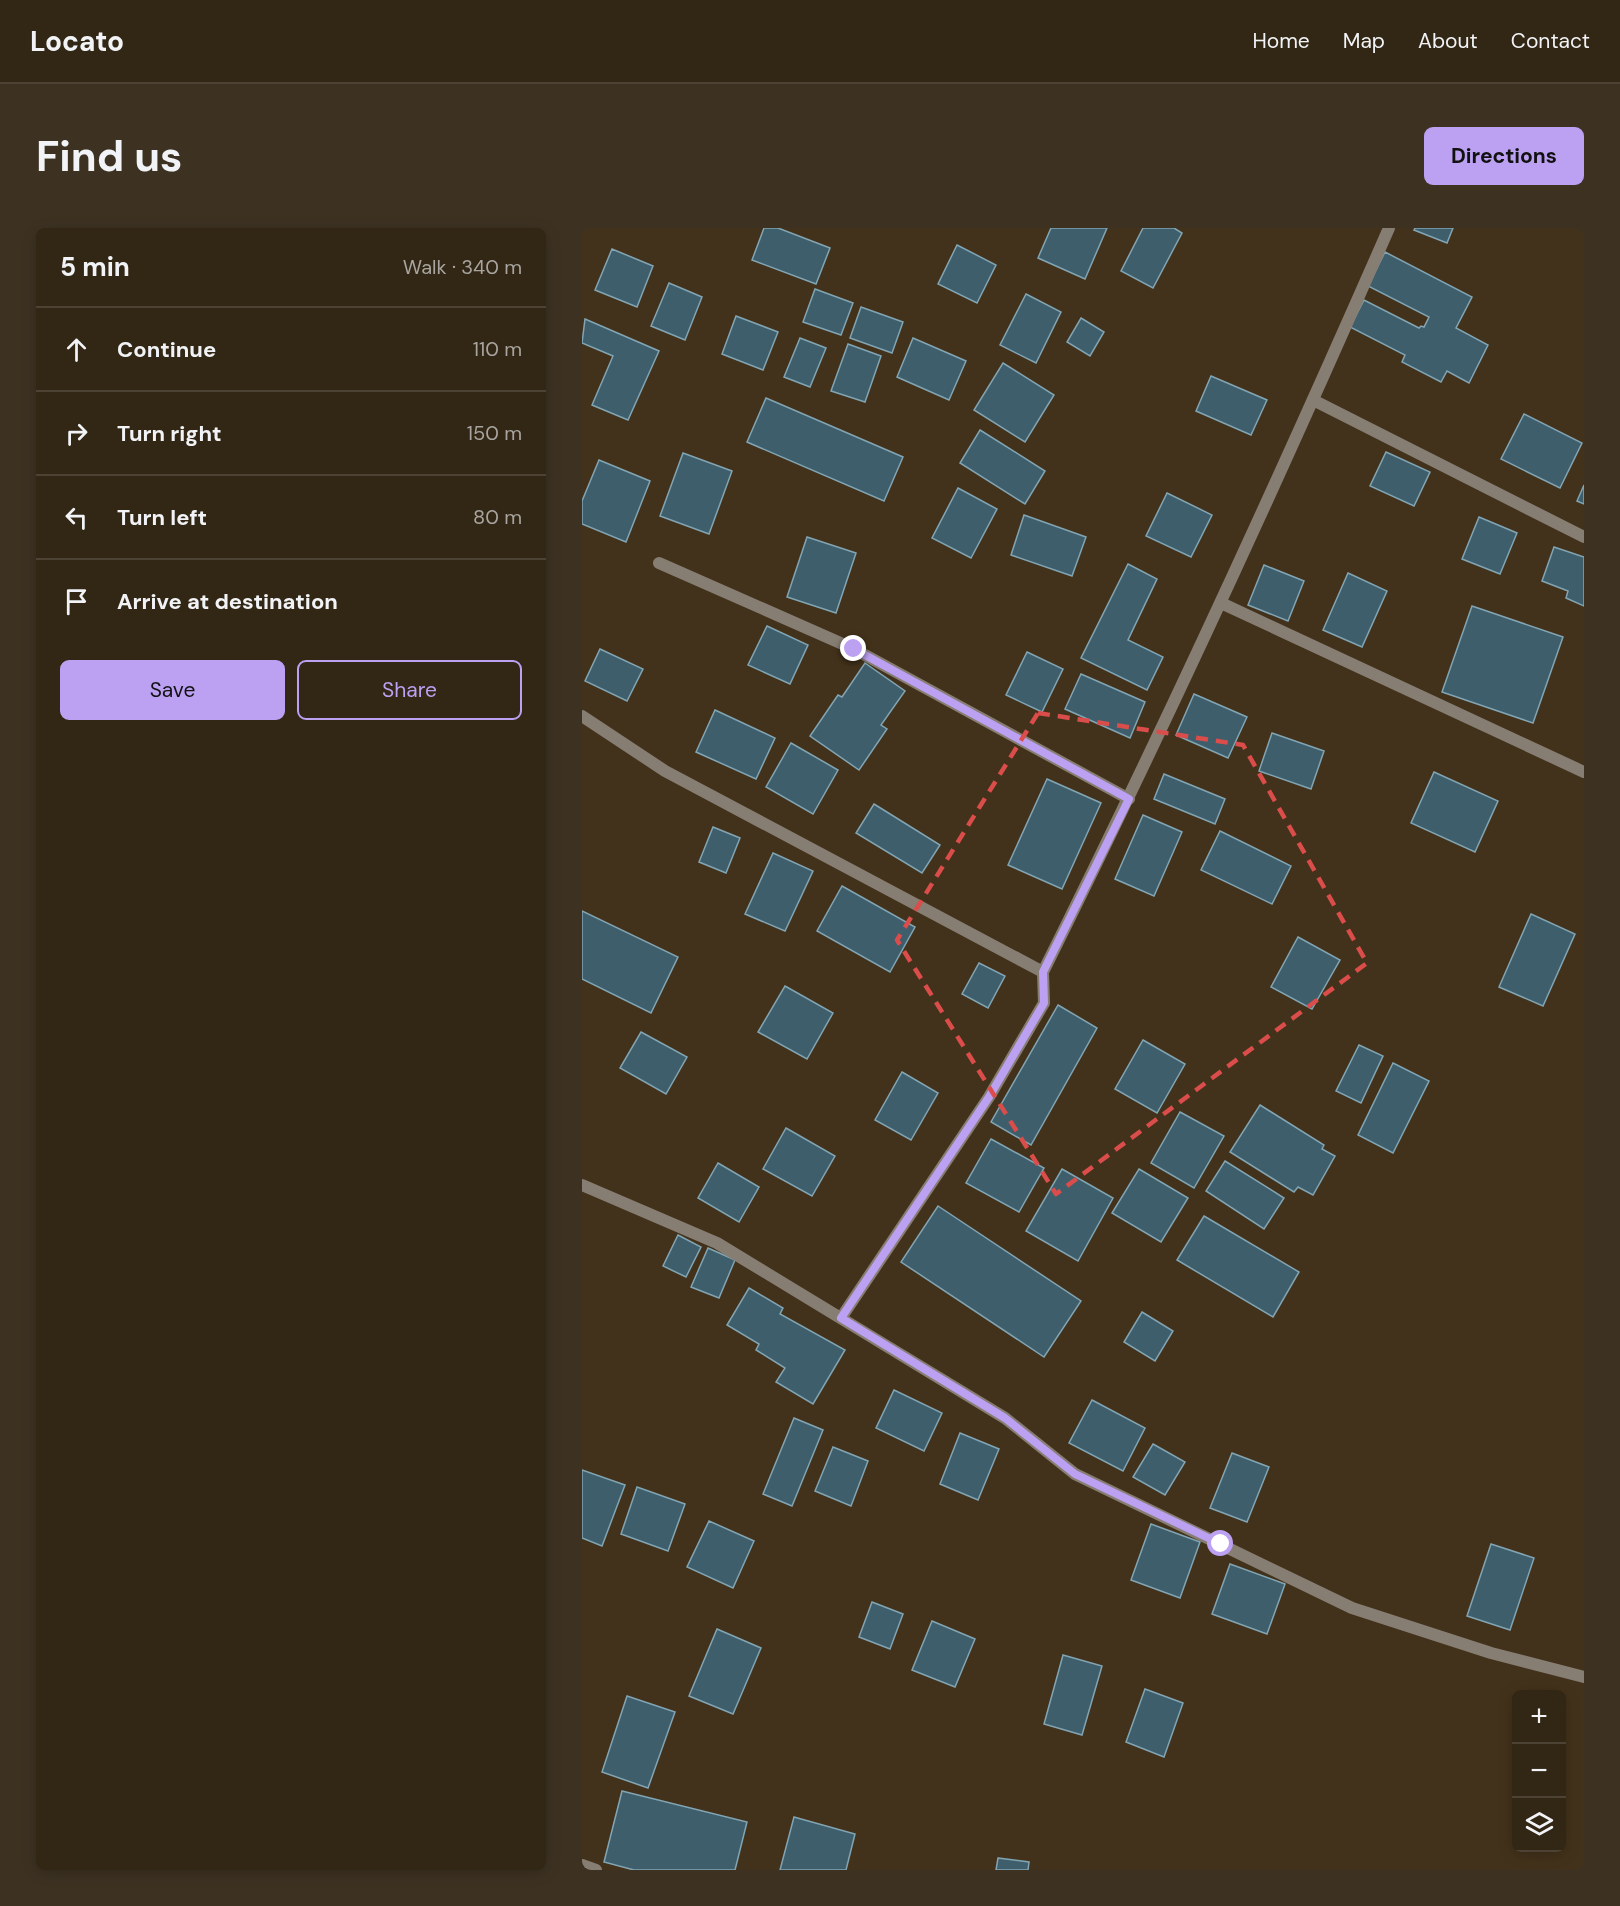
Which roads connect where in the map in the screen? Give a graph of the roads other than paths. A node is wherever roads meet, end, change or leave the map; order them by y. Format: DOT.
graph roads {
  1 [pos="1389,228"];
  2 [pos="1313,400"];
  3 [pos="1584,537"];
  4 [pos="660,563"];
  5 [pos="1221,603"];
  6 [pos="582,716"];
  7 [pos="1584,772"];
  8 [pos="1129,799"];
  9 [pos="1043,972"];
  10 [pos="582,1185"];
  11 [pos="841,1318"];
  12 [pos="1584,1677"];
  13 [pos="582,1865"];
  14 [pos="596,1870"];
  1 -- 2 [label="street"];
  2 -- 3 [label="street"];
  2 -- 5 [label="street"];
  4 -- 8 [label="street"];
  5 -- 7 [label="street"];
  5 -- 8 [label="street"];
  6 -- 9 [label="street"];
  8 -- 9 [label="street"];
  9 -- 11 [label="street"];
  10 -- 11 [label="street"];
  11 -- 12 [label="street"];
  13 -- 14 [label="street"];
}
